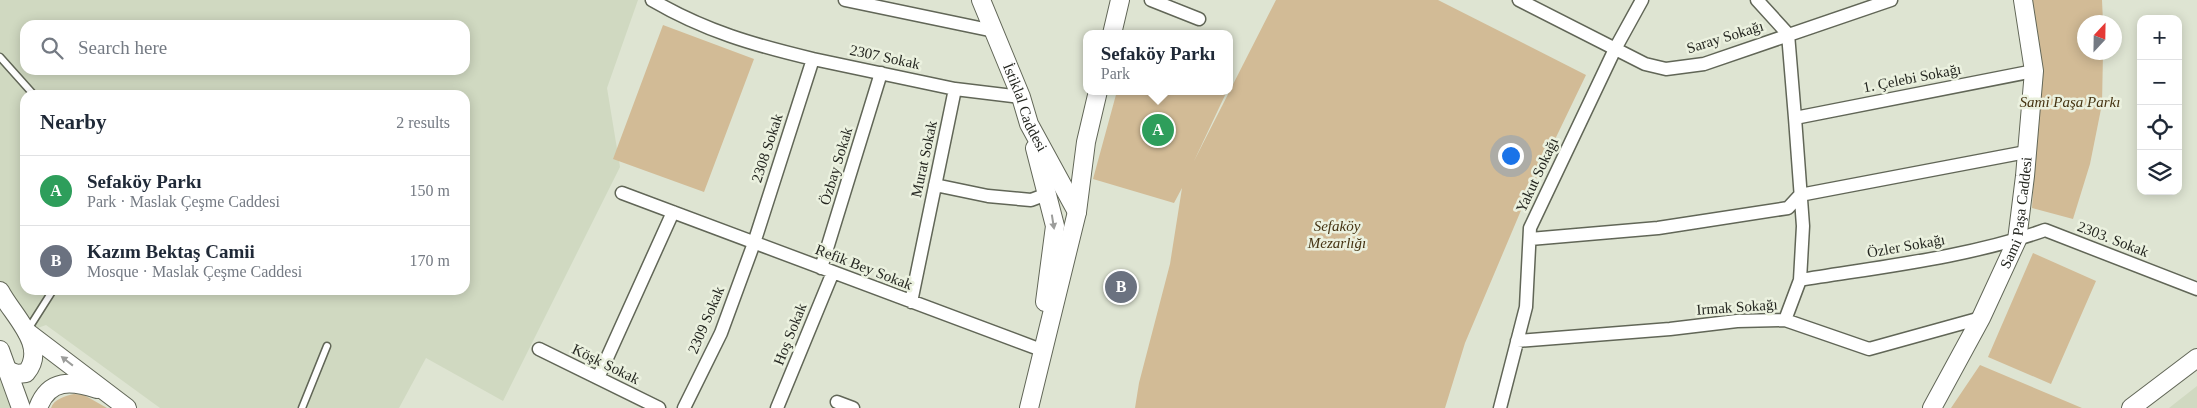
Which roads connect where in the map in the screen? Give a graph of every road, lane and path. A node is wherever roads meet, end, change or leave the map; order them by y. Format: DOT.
graph roads {
  1 [pos="652,0"];
  2 [pos="845,0"];
  3 [pos="981,0"];
  4 [pos="1120,0"];
  5 [pos="1151,0"];
  6 [pos="1642,0"];
  7 [pos="1757,0"];
  8 [pos="1891,0"];
  9 [pos="2023,0"];
  10 [pos="1526,2"];
  11 [pos="1199,19"];
  12 [pos="1113,30"];
  13 [pos="994,31"];
  14 [pos="1788,34"];
  15 [pos="1615,49"];
  16 [pos="0,57"];
  17 [pos="812,61"];
  18 [pos="2034,71"];
  19 [pos="881,73"];
  20 [pos="955,89"];
  21 [pos="30,90"];
  22 [pos="1097,95"];
  23 [pos="1021,97"];
  24 [pos="1795,118"];
  25 [pos="1029,124"];
  26 [pos="2026,152"];
  27 [pos="935,186"];
  28 [pos="622,193"];
  29 [pos="1047,194"];
  30 [pos="1800,195"];
  31 [pos="673,212"];
  32 [pos="1077,212"];
  33 [pos="1530,239"];
  34 [pos="2017,240"];
  35 [pos="754,243"];
  36 [pos="827,270"];
  37 [pos="1800,280"];
  38 [pos="2197,289"];
  39 [pos="0,291"];
  40 [pos="51,295"];
  41 [pos="911,302"];
  42 [pos="1981,318"];
  43 [pos="1785,320"];
  44 [pos="26,332"];
  45 [pos="1517,341"];
  46 [pos="328,346"];
  47 [pos="539,349"];
  48 [pos="0,350"];
  49 [pos="1044,351"];
  50 [pos="2197,358"];
  51 [pos="7,370"];
  52 [pos="598,378"];
  53 [pos="105,392"];
  54 [pos="836,402"];
  55 [pos="21,408"];
  56 [pos="38,408"];
  57 [pos="127,408"];
  58 [pos="302,408"];
  59 [pos="659,408"];
  60 [pos="684,408"];
  61 [pos="777,408"];
  62 [pos="853,408"];
  63 [pos="1029,408"];
  64 [pos="1500,408"];
  65 [pos="1932,408"];
  66 [pos="2132,408"];
  1 -- 17 [label="street, 2307 Sokak"];
  2 -- 13 [label="street"];
  3 -- 13 [label="street, İstiklal Caddesi"];
  4 -- 12 [label="street"];
  5 -- 11 [label="street"];
  6 -- 15 [label="street, Yakut Sokağı"];
  7 -- 14 [label="street"];
  8 -- 14 [label="street, Saray Sokağı"];
  9 -- 18 [label="street, Sami Paşa Caddesi"];
  10 -- 15 [label="street, Saray Sokağı"];
  13 -- 23 [label="street, İstiklal Caddesi"];
  14 -- 15 [label="street, Saray Sokağı"];
  14 -- 24 [label="street"];
  15 -- 33 [label="street, Yakut Sokağı"];
  16 -- 21 [label="lane"];
  17 -- 19 [label="street, 2307 Sokak"];
  17 -- 35 [label="street, 2308 Sokak"];
  18 -- 24 [label="street, 1. Çelebi Sokağı"];
  18 -- 26 [label="street, Sami Paşa Caddesi"];
  19 -- 20 [label="street, 2307 Sokak"];
  19 -- 36 [label="street, Özbay Sokak"];
  20 -- 23 [label="street"];
  20 -- 27 [label="street, Murat Sokak"];
  22 -- 32 [label="street"];
  23 -- 25 [label="street, İstiklal Caddesi"];
  24 -- 30 [label="street"];
  25 -- 29 [label="street"];
  25 -- 32 [label="street, İstiklal Caddesi"];
  26 -- 30 [label="street"];
  26 -- 34 [label="street, Sami Paşa Caddesi"];
  27 -- 29 [label="street"];
  27 -- 41 [label="street, Murat Sokak"];
  28 -- 31 [label="street, Refik Bey Sokak"];
  29 -- 49 [label="street, one-way"];
  30 -- 33 [label="street"];
  30 -- 37 [label="street"];
  31 -- 35 [label="street, Refik Bey Sokak"];
  31 -- 52 [label="street"];
  32 -- 49 [label="street"];
  33 -- 45 [label="street, Yakut Sokağı"];
  34 -- 37 [label="street, Özler Sokağı"];
  34 -- 38 [label="street, 2303. Sokak"];
  34 -- 42 [label="street, Sami Paşa Caddesi"];
  35 -- 36 [label="street, Refik Bey Sokak"];
  35 -- 60 [label="street, 2309 Sokak"];
  36 -- 41 [label="street, Refik Bey Sokak"];
  36 -- 61 [label="street, Hoş Sokak"];
  37 -- 43 [label="street"];
  39 -- 44 [label="street"];
  40 -- 44 [label="lane"];
  41 -- 49 [label="street, Refik Bey Sokak"];
  42 -- 43 [label="street, Irmak Sokağı"];
  42 -- 65 [label="street, Sami Paşa Caddesi"];
  43 -- 45 [label="street, Irmak Sokağı"];
  44 -- 51 [label="street"];
  53 -- 44 [label="street, one-way"];
  45 -- 64 [label="street, Yakut Sokağı"];
  46 -- 58 [label="lane"];
  47 -- 52 [label="street, Köşk Sokak"];
  48 -- 51 [label="street"];
  49 -- 63 [label="street"];
  50 -- 66 [label="street"];
  51 -- 55 [label="street"];
  52 -- 59 [label="street, Köşk Sokak"];
  53 -- 56 [label="street"];
  53 -- 57 [label="street"];
  54 -- 62 [label="street"];
}
